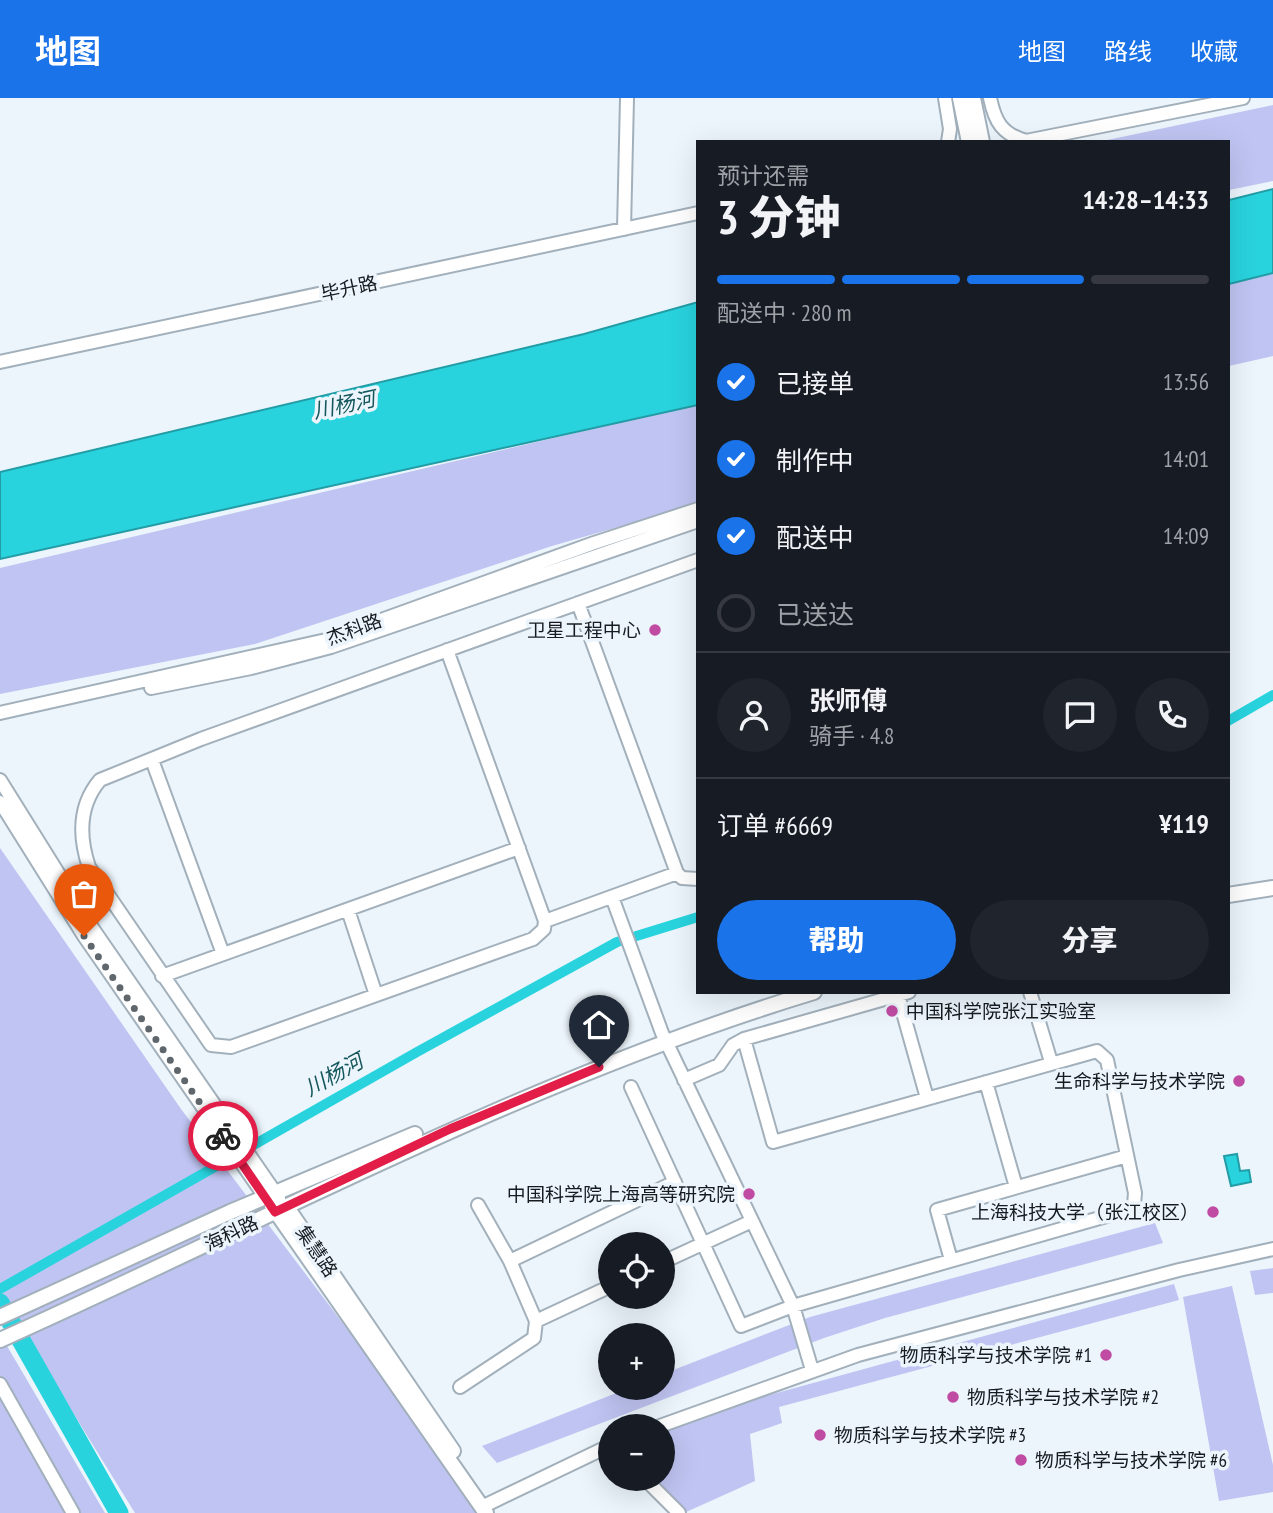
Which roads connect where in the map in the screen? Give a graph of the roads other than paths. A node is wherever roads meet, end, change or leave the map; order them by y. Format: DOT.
graph roads {
  1 [pos="627,98"];
  2 [pos="945,98"];
  3 [pos="960,98"];
  4 [pos="973,98"];
  5 [pos="990,98"];
  6 [pos="1243,98"];
  7 [pos="972,132"];
  8 [pos="948,140"];
  9 [pos="1024,140"];
  10 [pos="1044,140"];
  11 [pos="696,213"];
  12 [pos="624,229"];
  13 [pos="0,362"];
  14 [pos="696,510"];
  15 [pos="696,522"];
  16 [pos="696,561"];
  17 [pos="578,603"];
  18 [pos="447,650"];
  19 [pos="0,713"];
  20 [pos="0,720"];
  21 [pos="152,760"];
  22 [pos="0,779"];
  23 [pos="0,802"];
  24 [pos="519,848"];
  25 [pos="677,873"];
  26 [pos="1273,878"];
  27 [pos="696,879"];
  28 [pos="1230,886"];
  29 [pos="1273,888"];
  30 [pos="1230,895"];
  31 [pos="612,897"];
  32 [pos="348,909"];
  33 [pos="545,920"];
  34 [pos="223,954"];
  35 [pos="162,976"];
  36 [pos="777,994"];
  37 [pos="807,994"];
  38 [pos="903,994"];
  39 [pos="1031,994"];
  40 [pos="376,995"];
  41 [pos="664,1037"];
  42 [pos="744,1039"];
  43 [pos="1052,1062"];
  44 [pos="684,1080"];
  45 [pos="986,1082"];
  46 [pos="631,1087"];
  47 [pos="927,1098"];
  48 [pos="230,1138"];
  49 [pos="1127,1156"];
  50 [pos="675,1182"];
  51 [pos="1016,1187"];
  52 [pos="270,1194"];
  53 [pos="478,1205"];
  54 [pos="281,1209"];
  55 [pos="752,1221"];
  56 [pos="703,1244"];
  57 [pos="1273,1249"];
  58 [pos="675,1257"];
  59 [pos="510,1261"];
  60 [pos="951,1261"];
  61 [pos="598,1292"];
  62 [pos="793,1306"];
  63 [pos="0,1317"];
  64 [pos="536,1321"];
  65 [pos="0,1340"];
  66 [pos="812,1370"];
  67 [pos="0,1384"];
  68 [pos="460,1387"];
  69 [pos="675,1420"];
  70 [pos="598,1452"];
  71 [pos="657,1491"];
  72 [pos="71,1508"];
  73 [pos="490,1510"];
  74 [pos="679,1513"];
  1 -- 12 [label="street"];
  2 -- 8 [label="street"];
  3 -- 7 [label="street"];
  4 -- 7 [label="street"];
  5 -- 9 [label="street"];
  6 -- 10 [label="street"];
  11 -- 12 [label="street, 毕升路"];
  12 -- 13 [label="street, 毕升路"];
  14 -- 19 [label="street, 杰科路"];
  15 -- 20 [label="street, 杰科路"];
  16 -- 17 [label="street"];
  17 -- 18 [label="street"];
  17 -- 25 [label="street"];
  18 -- 21 [label="street"];
  18 -- 24 [label="street"];
  21 -- 34 [label="street"];
  21 -- 35 [label="street"];
  22 -- 48 [label="street, 集慧路"];
  23 -- 48 [label="street, 集慧路"];
  24 -- 32 [label="street"];
  24 -- 33 [label="street"];
  25 -- 27 [label="street"];
  25 -- 31 [label="street"];
  26 -- 28 [label="street"];
  29 -- 30 [label="street"];
  31 -- 33 [label="street"];
  31 -- 41 [label="street"];
  32 -- 34 [label="street"];
  32 -- 40 [label="street"];
  33 -- 40 [label="street"];
  34 -- 35 [label="street"];
  35 -- 40 [label="street"];
  36 -- 41 [label="street, 海科路"];
  37 -- 41 [label="street, 海科路"];
  38 -- 42 [label="street"];
  38 -- 47 [label="street"];
  39 -- 43 [label="street"];
  41 -- 44 [label="street"];
  41 -- 52 [label="street, 海科路"];
  41 -- 54 [label="street, 海科路"];
  42 -- 44 [label="street"];
  42 -- 47 [label="street"];
  43 -- 45 [label="street"];
  43 -- 49 [label="street"];
  44 -- 55 [label="street"];
  45 -- 47 [label="street"];
  45 -- 51 [label="street"];
  46 -- 50 [label="street"];
  48 -- 52 [label="street, 集慧路"];
  49 -- 51 [label="street"];
  49 -- 60 [label="street"];
  50 -- 56 [label="street"];
  50 -- 59 [label="street"];
  51 -- 60 [label="street"];
  52 -- 54 [label="street, 集慧路"];
  52 -- 63 [label="street, 海科路"];
  53 -- 59 [label="street"];
  54 -- 65 [label="street, 海科路"];
  54 -- 73 [label="street, 集慧路"];
  55 -- 56 [label="street"];
  55 -- 62 [label="street"];
  56 -- 58 [label="street"];
  56 -- 62 [label="street"];
  57 -- 66 [label="street"];
  59 -- 64 [label="street"];
  60 -- 62 [label="street"];
  61 -- 64 [label="street"];
  62 -- 66 [label="street"];
  64 -- 68 [label="street"];
  66 -- 69 [label="street"];
  67 -- 72 [label="street"];
  70 -- 73 [label="street"];
  71 -- 74 [label="street"];
}
